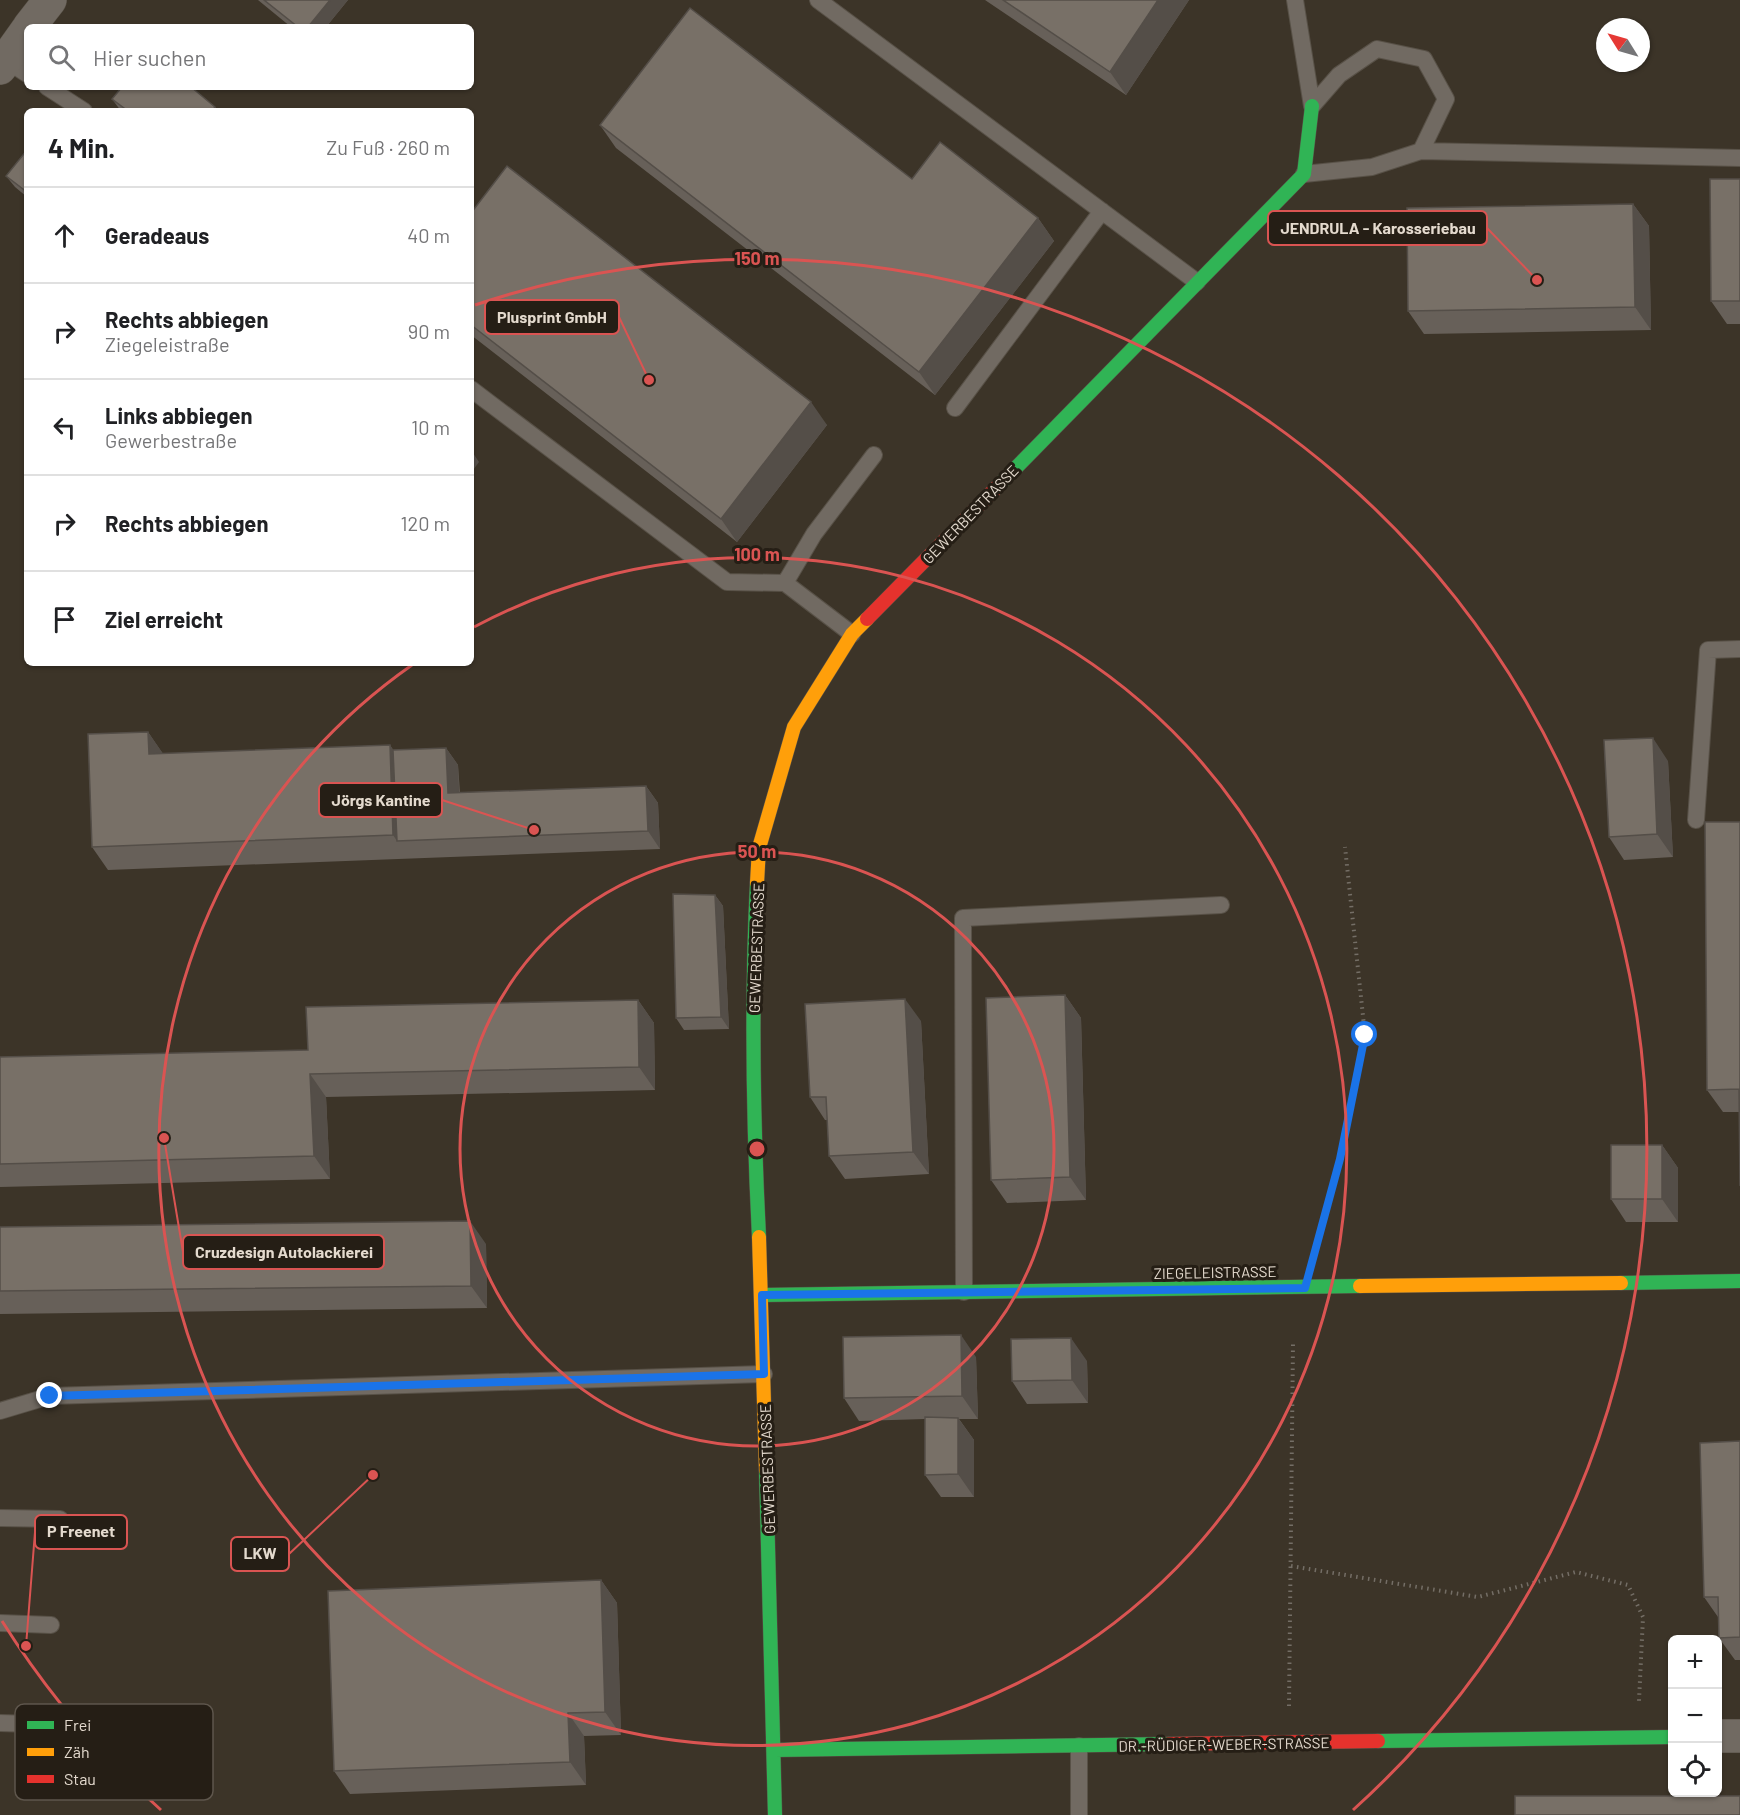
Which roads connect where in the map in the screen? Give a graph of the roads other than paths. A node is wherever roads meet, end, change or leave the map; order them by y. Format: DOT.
graph roads {
  1 [pos="50,0"];
  2 [pos="818,0"];
  3 [pos="1295,0"];
  4 [pos="31,24"];
  5 [pos="24,37"];
  6 [pos="11,67"];
  7 [pos="52,90"];
  8 [pos="1312,106"];
  9 [pos="79,108"];
  10 [pos="1421,151"];
  11 [pos="1740,158"];
  12 [pos="1304,174"];
  13 [pos="1102,212"];
  14 [pos="1197,282"];
  15 [pos="474,391"];
  16 [pos="955,408"];
  17 [pos="873,455"];
  18 [pos="785,583"];
  19 [pos="852,634"];
  20 [pos="1740,649"];
  21 [pos="1696,820"];
  22 [pos="1221,905"];
  23 [pos="1740,1281"];
  24 [pos="964,1292"];
  25 [pos="762,1295"];
  26 [pos="764,1374"];
  27 [pos="0,1411"];
  28 [pos="0,1518"];
  29 [pos="60,1520"];
  30 [pos="0,1623"];
  31 [pos="51,1625"];
  32 [pos="0,1723"];
  33 [pos="15,1723"];
  34 [pos="1722,1736"];
  35 [pos="1740,1736"];
  36 [pos="1668,1737"];
  37 [pos="1079,1746"];
  38 [pos="774,1749"];
  39 [pos="775,1815"];
  40 [pos="1079,1815"];
  1 -- 4 [label="street"];
  2 -- 13 [label="lane"];
  3 -- 8 [label="lane"];
  5 -- 6 [label="street"];
  7 -- 9 [label="lane"];
  8 -- 10 [label="lane"];
  8 -- 12 [label="street"];
  10 -- 11 [label="lane"];
  10 -- 12 [label="lane"];
  12 -- 14 [label="street, GEWERBESTRASSE"];
  13 -- 14 [label="lane"];
  13 -- 16 [label="lane"];
  14 -- 19 [label="street, GEWERBESTRASSE"];
  15 -- 18 [label="lane"];
  17 -- 18 [label="lane"];
  18 -- 19 [label="lane"];
  19 -- 25 [label="street, GEWERBESTRASSE"];
  20 -- 21 [label="lane"];
  22 -- 24 [label="lane"];
  23 -- 24 [label="street, ZIEGELEISTRASSE"];
  24 -- 25 [label="street, ZIEGELEISTRASSE"];
  25 -- 26 [label="street, GEWERBESTRASSE"];
  26 -- 27 [label="lane"];
  26 -- 38 [label="street, GEWERBESTRASSE"];
  28 -- 29 [label="lane"];
  30 -- 31 [label="lane"];
  32 -- 33 [label="lane"];
  34 -- 35 [label="street"];
  36 -- 37 [label="street, DR.-RÜDIGER-WEBER-STRASSE"];
  37 -- 38 [label="street, DR.-RÜDIGER-WEBER-STRASSE"];
  37 -- 40 [label="lane"];
  38 -- 39 [label="street, GEWERBESTRASSE"];
}
